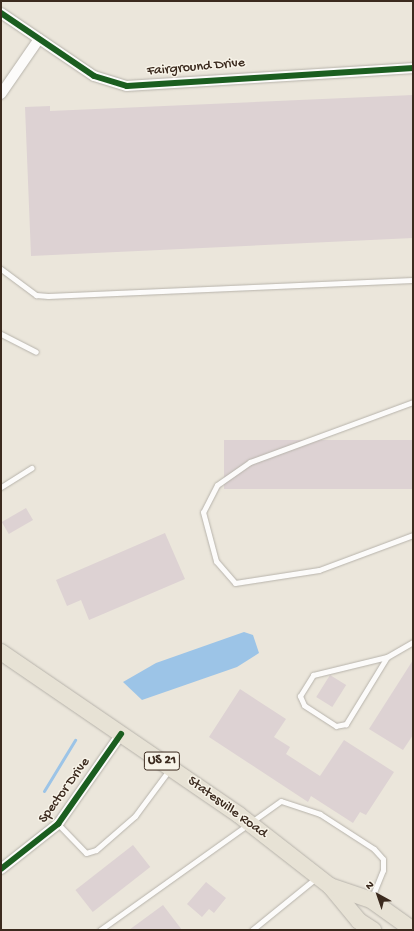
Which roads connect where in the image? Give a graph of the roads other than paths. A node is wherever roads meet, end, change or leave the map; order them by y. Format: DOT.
graph roads {
  1 [pos="1,13"];
  2 [pos="39,40"];
  3 [pos="413,68"];
  4 [pos="2,92"];
  5 [pos="1,269"];
  6 [pos="413,280"];
  7 [pos="1,334"];
  8 [pos="36,352"];
  9 [pos="413,402"];
  10 [pos="32,468"];
  11 [pos="1,487"];
  12 [pos="413,535"];
  13 [pos="413,642"];
  14 [pos="1,652"];
  15 [pos="387,656"];
  16 [pos="121,734"];
  17 [pos="171,767"];
  18 [pos="58,824"];
  19 [pos="251,824"];
  20 [pos="1,870"];
  21 [pos="324,881"];
  22 [pos="371,900"];
  23 [pos="100,930"];
  24 [pos="252,930"];
  25 [pos="373,930"];
  26 [pos="413,930"];
  1 -- 2 [label="street, Fairground Drive"];
  2 -- 3 [label="street, Fairground Drive"];
  2 -- 4 [label="street"];
  5 -- 6 [label="lane"];
  7 -- 8 [label="lane"];
  9 -- 12 [label="lane"];
  10 -- 11 [label="lane"];
  13 -- 15 [label="lane"];
  14 -- 16 [label="main road, Statesville Road / US 21"];
  15 -- 15 [label="lane"];
  16 -- 17 [label="main road, Statesville Road / US 21"];
  16 -- 18 [label="street, Spector Drive"];
  17 -- 18 [label="lane"];
  17 -- 19 [label="main road, Statesville Road / US 21"];
  18 -- 20 [label="street, Spector Drive"];
  19 -- 21 [label="main road, Statesville Road / US 21"];
  19 -- 22 [label="lane"];
  19 -- 23 [label="lane"];
  21 -- 22 [label="main road, Statesville Road / US 21"];
  21 -- 24 [label="lane"];
  21 -- 25 [label="main road, Statesville Road / US 21"];
  22 -- 26 [label="main road, Statesville Road / US 21"];
}
